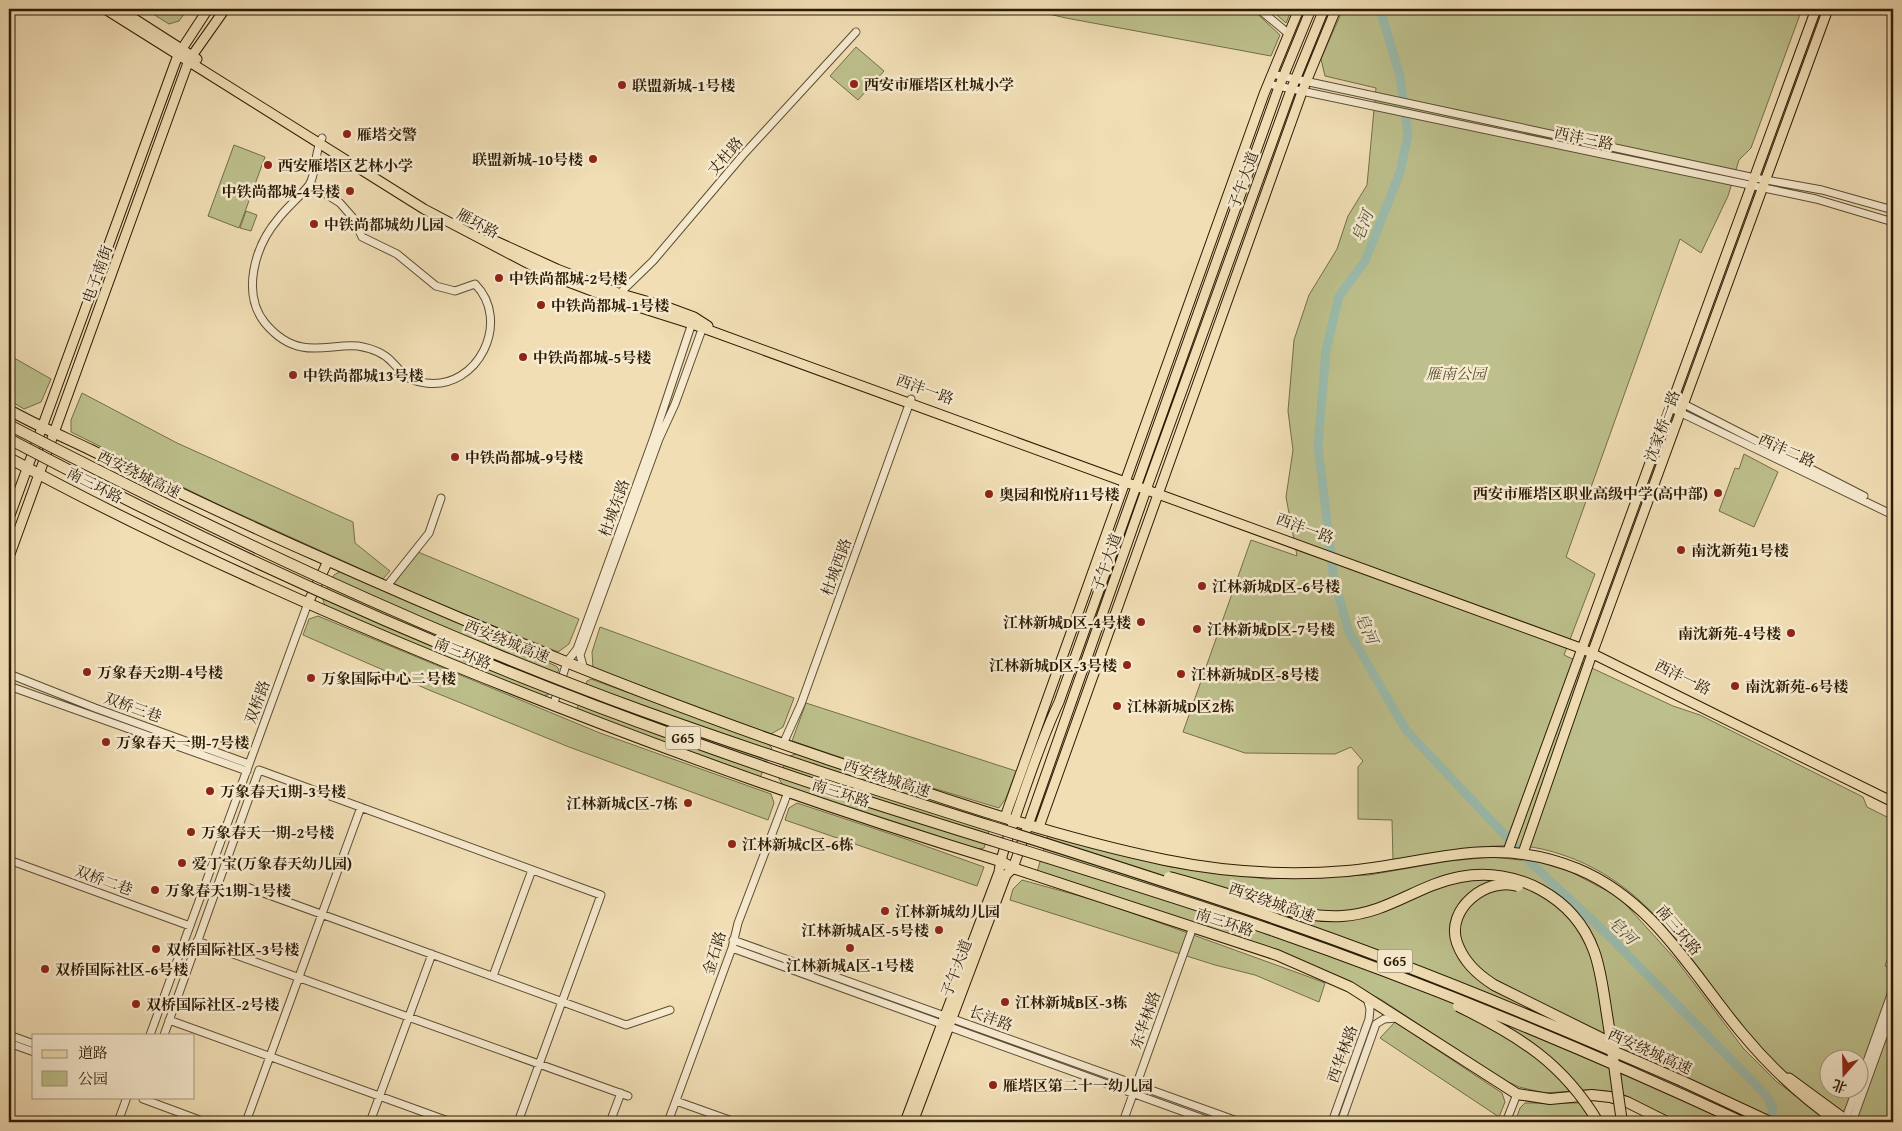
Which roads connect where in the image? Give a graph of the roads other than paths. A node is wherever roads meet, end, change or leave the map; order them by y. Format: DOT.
graph roads {
  1 [pos="105,9"];
  2 [pos="119,9"];
  3 [pos="208,9"];
  4 [pos="225,9"];
  5 [pos="1259,9"];
  6 [pos="1299,9"];
  7 [pos="1311,9"];
  8 [pos="1324,9"];
  9 [pos="1336,9"];
  10 [pos="1816,9"];
  11 [pos="1828,9"];
  12 [pos="856,32"];
  13 [pos="1289,34"];
  14 [pos="180,51"];
  15 [pos="191,58"];
  16 [pos="1272,74"];
  17 [pos="1283,77"];
  18 [pos="1295,79"];
  19 [pos="1306,82"];
  20 [pos="1268,84"];
  21 [pos="1279,87"];
  22 [pos="1291,90"];
  23 [pos="1302,92"];
  24 [pos="320,141"];
  25 [pos="1275,166"];
  26 [pos="1246,177"];
  27 [pos="1755,178"];
  28 [pos="1765,180"];
  29 [pos="1257,181"];
  30 [pos="310,184"];
  31 [pos="1751,187"];
  32 [pos="1763,190"];
  33 [pos="1893,210"];
  34 [pos="1893,222"];
  35 [pos="617,296"];
  36 [pos="693,320"];
  37 [pos="704,327"];
  38 [pos="1674,399"];
  39 [pos="910,402"];
  40 [pos="1684,404"];
  41 [pos="1670,408"];
  42 [pos="9,410"];
  43 [pos="1681,414"];
  44 [pos="9,425"];
  45 [pos="42,428"];
  46 [pos="54,432"];
  47 [pos="9,439"];
  48 [pos="9,458"];
  49 [pos="27,468"];
  50 [pos="39,473"];
  51 [pos="1125,480"];
  52 [pos="1136,484"];
  53 [pos="1147,488"];
  54 [pos="1158,492"];
  55 [pos="441,498"];
  56 [pos="1893,510"];
  57 [pos="1893,516"];
  58 [pos="9,518"];
  59 [pos="9,557"];
  60 [pos="328,561"];
  61 [pos="386,587"];
  62 [pos="308,603"];
  63 [pos="1584,647"];
  64 [pos="1594,652"];
  65 [pos="567,662"];
  66 [pos="584,670"];
  67 [pos="9,674"];
  68 [pos="9,686"];
  69 [pos="553,706"];
  70 [pos="783,744"];
  71 [pos="250,764"];
  72 [pos="247,771"];
  73 [pos="788,792"];
  74 [pos="1893,796"];
  75 [pos="1893,802"];
  76 [pos="361,807"];
  77 [pos="1010,818"];
  78 [pos="1034,826"];
  79 [pos="1508,851"];
  80 [pos="1523,853"];
  81 [pos="9,860"];
  82 [pos="1100,860"];
  83 [pos="1000,861"];
  84 [pos="1013,868"];
  85 [pos="532,870"];
  86 [pos="244,886"];
  87 [pos="322,914"];
  88 [pos="190,926"];
  89 [pos="1193,927"];
  90 [pos="733,940"];
  91 [pos="197,941"];
  92 [pos="732,948"];
  93 [pos="432,954"];
  94 [pos="1383,970"];
  95 [pos="493,976"];
  96 [pos="298,977"];
  97 [pos="1893,989"];
  98 [pos="1365,996"];
  99 [pos="563,1001"];
  100 [pos="1893,1009"];
  101 [pos="670,1010"];
  102 [pos="408,1016"];
  103 [pos="1402,1019"];
  104 [pos="169,1020"];
  105 [pos="946,1021"];
  106 [pos="150,1034"];
  107 [pos="164,1034"];
  108 [pos="9,1035"];
  109 [pos="9,1043"];
  110 [pos="32,1043"];
  111 [pos="32,1051"];
  112 [pos="1870,1053"];
  113 [pos="270,1057"];
  114 [pos="540,1063"];
  115 [pos="1682,1081"];
  116 [pos="1134,1090"];
  117 [pos="1517,1094"];
  118 [pos="379,1096"];
  119 [pos="127,1098"];
  120 [pos="1854,1098"];
  121 [pos="143,1099"];
  122 [pos="676,1101"];
  123 [pos="118,1122"];
  124 [pos="205,1122"];
  125 [pos="246,1122"];
  126 [pos="370,1122"];
  127 [pos="451,1122"];
  128 [pos="518,1122"];
  129 [pos="610,1122"];
  130 [pos="668,1122"];
  131 [pos="735,1122"];
  132 [pos="905,1122"];
  133 [pos="913,1122"];
  134 [pos="1122,1122"];
  135 [pos="1212,1122"];
  136 [pos="1240,1122"];
  137 [pos="1332,1122"];
  138 [pos="1341,1122"];
  139 [pos="1506,1122"];
  140 [pos="1598,1122"];
  141 [pos="1616,1122"];
  142 [pos="1622,1122"];
  143 [pos="1667,1122"];
  144 [pos="1742,1122"];
  145 [pos="1770,1122"];
  146 [pos="1846,1122"];
  1 -- 14 [label="main road, 雁环路"];
  2 -- 14 [label="main road, 雁环路"];
  3 -- 14 [label="main road, 电子南街"];
  4 -- 15 [label="main road, 电子南街"];
  5 -- 13 [label="street"];
  6 -- 13 [label="main road"];
  7 -- 17 [label="main road, 子午大道"];
  8 -- 18 [label="main road, 子午大道"];
  9 -- 19 [label="main road"];
  10 -- 27 [label="main road, 沈家桥一路"];
  11 -- 28 [label="main road, 沈家桥一路"];
  12 -- 35 [label="street, 丈杜路"];
  13 -- 16 [label="main road"];
  14 -- 15 [label="main road, 雁环路"];
  14 -- 45 [label="main road, 电子南街"];
  15 -- 24 [label="main road, 雁环路"];
  15 -- 46 [label="main road, 电子南街"];
  16 -- 17 [label="street, 西沣三路"];
  16 -- 20 [label="main road"];
  17 -- 18 [label="street, 西沣三路"];
  17 -- 21 [label="main road, 子午大道"];
  18 -- 19 [label="street, 西沣三路"];
  18 -- 22 [label="main road, 子午大道"];
  19 -- 23 [label="main road"];
  19 -- 27 [label="street, 西沣三路"];
  20 -- 21 [label="street, 西沣三路"];
  20 -- 51 [label="main road"];
  21 -- 22 [label="street, 西沣三路"];
  21 -- 26 [label="main road, 子午大道"];
  22 -- 23 [label="street, 西沣三路"];
  22 -- 29 [label="main road, 子午大道"];
  23 -- 25 [label="main road"];
  23 -- 31 [label="street, 西沣三路"];
  24 -- 30 [label="street"];
  24 -- 35 [label="main road, 雁环路"];
  25 -- 29 [label="main road"];
  25 -- 54 [label="main road"];
  26 -- 29 [label="main road"];
  26 -- 52 [label="main road, 子午大道"];
  27 -- 28 [label="street, 西沣三路"];
  27 -- 31 [label="main road, 沈家桥一路"];
  28 -- 32 [label="main road, 沈家桥一路"];
  28 -- 33 [label="street, 西沣三路"];
  29 -- 53 [label="main road, 子午大道"];
  30 -- 30 [label="street"];
  31 -- 32 [label="street, 西沣三路"];
  31 -- 38 [label="main road, 沈家桥一路"];
  32 -- 34 [label="street, 西沣三路"];
  32 -- 40 [label="main road, 沈家桥一路"];
  35 -- 36 [label="main road, 雁环路"];
  36 -- 37 [label="main road, 雁环路"];
  36 -- 65 [label="street, 杜城东路"];
  37 -- 39 [label="main road, 西沣一路"];
  37 -- 66 [label="street, 杜城东路"];
  38 -- 40 [label="street, 西沣二路"];
  38 -- 41 [label="main road, 沈家桥一路"];
  39 -- 51 [label="main road, 西沣一路"];
  39 -- 70 [label="street, 杜城西路"];
  40 -- 43 [label="main road, 沈家桥一路"];
  40 -- 56 [label="street, 西沣二路"];
  41 -- 43 [label="street, 西沣二路"];
  41 -- 63 [label="main road, 沈家桥一路"];
  42 -- 45 [label="highway, 南三环路"];
  43 -- 57 [label="street, 西沣二路"];
  43 -- 64 [label="main road, 沈家桥一路"];
  44 -- 82 [label="highway, 西安绕城高速 / G65, bridge"];
  45 -- 46 [label="highway, 南三环路"];
  45 -- 49 [label="main road, 电子南街"];
  46 -- 50 [label="main road, 电子南街"];
  46 -- 60 [label="highway, 南三环路"];
  47 -- 94 [label="highway, 西安绕城高速 / G65, bridge"];
  48 -- 49 [label="highway, 南三环路"];
  49 -- 50 [label="highway, 南三环路"];
  49 -- 58 [label="main road, 电子南街"];
  50 -- 59 [label="main road, 电子南街"];
  50 -- 62 [label="highway, 南三环路"];
  51 -- 52 [label="main road, 西沣一路"];
  51 -- 77 [label="main road"];
  52 -- 53 [label="main road, 西沣一路"];
  52 -- 77 [label="main road, 子午大道"];
  53 -- 54 [label="main road, 西沣一路"];
  53 -- 78 [label="main road, 子午大道"];
  54 -- 63 [label="main road, 西沣一路"];
  54 -- 78 [label="main road"];
  55 -- 61 [label="street"];
  60 -- 61 [label="highway, 南三环路"];
  60 -- 62 [label="main road"];
  61 -- 65 [label="highway, 南三环路"];
  62 -- 69 [label="highway, 南三环路"];
  62 -- 71 [label="street, 双桥路"];
  63 -- 64 [label="main road, 西沣一路"];
  63 -- 79 [label="main road, 沈家桥一路"];
  64 -- 74 [label="main road, 西沣一路"];
  64 -- 75 [label="main road, 西沣一路"];
  64 -- 80 [label="main road, 沈家桥一路"];
  65 -- 66 [label="highway, 南三环路"];
  65 -- 69 [label="street, 杜城东路"];
  66 -- 70 [label="highway, 南三环路"];
  67 -- 71 [label="street, 双桥三巷"];
  68 -- 72 [label="street, 双桥三巷"];
  69 -- 73 [label="highway, 南三环路"];
  70 -- 77 [label="highway, 南三环路"];
  71 -- 72 [label="street, 双桥路"];
  72 -- 88 [label="street, 双桥路"];
  73 -- 83 [label="highway, 南三环路"];
  73 -- 90 [label="street, 金石路"];
  76 -- 85 [label="street"];
  76 -- 87 [label="street"];
  76 -- 91 [label="street"];
  77 -- 78 [label="highway, 南三环路"];
  77 -- 83 [label="main road, 子午大道"];
  78 -- 79 [label="highway, 南三环路"];
  78 -- 84 [label="main road, 子午大道"];
  79 -- 80 [label="highway, 南三环路"];
  80 -- 146 [label="highway, 南三环路"];
  81 -- 88 [label="street, 双桥二巷"];
  82 -- 115 [label="highway, 西安绕城高速 / G65, bridge"];
  82 -- 142 [label="highway, bridge"];
  83 -- 84 [label="highway, 南三环路"];
  83 -- 105 [label="main road, 子午大道"];
  84 -- 89 [label="highway, 南三环路"];
  84 -- 105 [label="main road, 子午大道"];
  85 -- 95 [label="street"];
  85 -- 99 [label="street"];
  86 -- 87 [label="street"];
  87 -- 93 [label="street"];
  87 -- 96 [label="street"];
  88 -- 106 [label="street, 双桥路"];
  89 -- 98 [label="highway, 南三环路"];
  89 -- 116 [label="street, 东华林路"];
  90 -- 92 [label="street, 金石路"];
  90 -- 105 [label="street, 长沣路"];
  91 -- 96 [label="street"];
  91 -- 104 [label="street"];
  92 -- 105 [label="street, 长沣路"];
  92 -- 122 [label="street, 金石路"];
  93 -- 95 [label="street"];
  93 -- 102 [label="street"];
  94 -- 140 [label="highway, bridge"];
  94 -- 144 [label="highway, 西安绕城高速 / G65, bridge"];
  95 -- 99 [label="street"];
  96 -- 102 [label="street"];
  96 -- 113 [label="street"];
  97 -- 112 [label="street"];
  98 -- 103 [label="highway, 南三环路"];
  98 -- 137 [label="street, 西华林路"];
  99 -- 101 [label="street"];
  99 -- 114 [label="street"];
  100 -- 146 [label="street"];
  102 -- 114 [label="street"];
  102 -- 118 [label="street"];
  103 -- 117 [label="highway, 南三环路"];
  103 -- 138 [label="street, 西华林路"];
  104 -- 107 [label="street"];
  104 -- 113 [label="street"];
  105 -- 116 [label="street, 长沣路"];
  105 -- 132 [label="main road, 子午大道"];
  105 -- 133 [label="main road, 子午大道"];
  108 -- 110 [label="street"];
  109 -- 111 [label="street"];
  113 -- 118 [label="street"];
  113 -- 125 [label="street"];
  114 -- 128 [label="street"];
  114 -- 129 [label="street"];
  115 -- 141 [label="highway, bridge"];
  115 -- 145 [label="highway, 西安绕城高速 / G65"];
  116 -- 134 [label="street, 东华林路"];
  116 -- 135 [label="street, 长沣路"];
  116 -- 136 [label="street, 长沣路"];
  117 -- 139 [label="street"];
  117 -- 143 [label="highway, 南三环路"];
  118 -- 126 [label="street"];
  118 -- 127 [label="street"];
  119 -- 123 [label="street"];
  120 -- 146 [label="street"];
  121 -- 124 [label="street"];
  122 -- 130 [label="street, 金石路"];
  122 -- 131 [label="street"];
}
